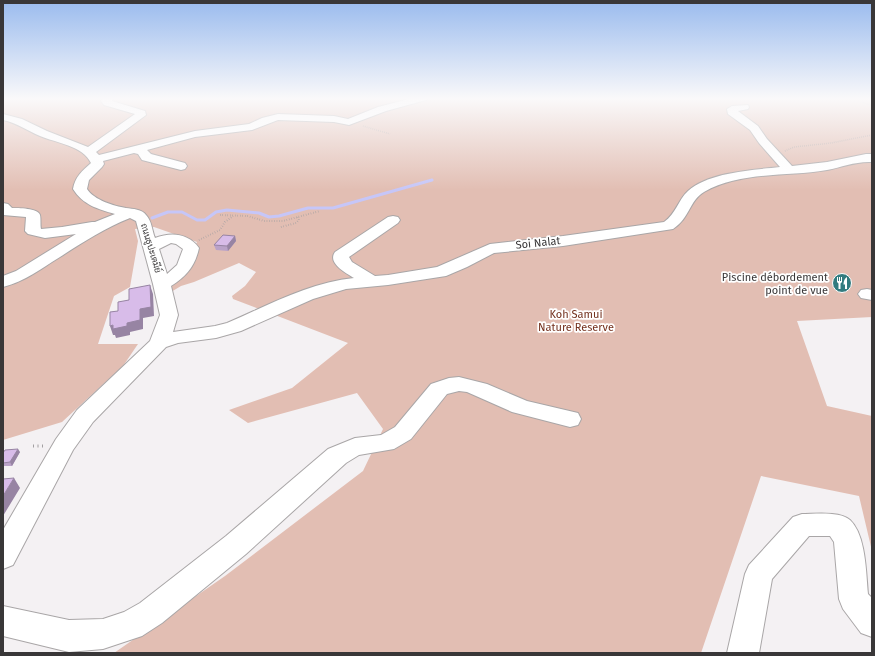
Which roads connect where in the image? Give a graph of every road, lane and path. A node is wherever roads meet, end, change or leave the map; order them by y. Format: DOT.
graph roads {
  1 [pos="754,128"];
  2 [pos="30,129"];
  3 [pos="125,129"];
  4 [pos="239,129"];
  5 [pos="374,129"];
  6 [pos="390,134"];
  7 [pos="872,135"];
  8 [pos="135,150"];
  9 [pos="93,156"];
  10 [pos="872,158"];
  11 [pos="181,166"];
  12 [pos="786,167"];
  13 [pos="3,207"];
  14 [pos="320,210"];
  15 [pos="131,212"];
  16 [pos="220,214"];
  17 [pos="236,215"];
  18 [pos="298,216"];
  19 [pos="393,220"];
  20 [pos="103,224"];
  21 [pos="281,227"];
  22 [pos="204,239"];
  23 [pos="151,247"];
  24 [pos="371,281"];
  25 [pos="3,282"];
  26 [pos="162,284"];
  27 [pos="169,315"];
  28 [pos="194,334"];
  29 [pos="159,343"];
  30 [pos="570,419"];
  31 [pos="3,556"];
  32 [pos="3,621"];
  33 [pos="872,622"];
  34 [pos="743,653"];
  1 -- 12 [label="street"];
  2 -- 9 [label="street"];
  3 -- 9 [label="street"];
  4 -- 8 [label="street"];
  5 -- 6 [label="path"];
  7 -- 12 [label="path"];
  8 -- 9 [label="street"];
  8 -- 11 [label="street"];
  9 -- 15 [label="street, ถนนธูปะเตมีย์"];
  10 -- 12 [label="street, Soi Nalat"];
  12 -- 24 [label="street, Soi Nalat"];
  13 -- 20 [label="street"];
  14 -- 18 [label="path"];
  15 -- 20 [label="street"];
  15 -- 23 [label="street, ถนนธูปะเตมีย์"];
  16 -- 17 [label="path"];
  17 -- 18 [label="path"];
  17 -- 22 [label="path"];
  18 -- 21 [label="path"];
  19 -- 24 [label="street"];
  20 -- 25 [label="street"];
  23 -- 26 [label="street, ถนนธูปะเตมีย์"];
  23 -- 26 [label="street"];
  24 -- 28 [label="street, Soi Nalat"];
  26 -- 27 [label="street, ถนนธูปะเตมีย์"];
  27 -- 28 [label="street"];
  27 -- 29 [label="street"];
  28 -- 29 [label="street"];
  29 -- 31 [label="street"];
  30 -- 32 [label="street"];
  33 -- 34 [label="street"];
}
